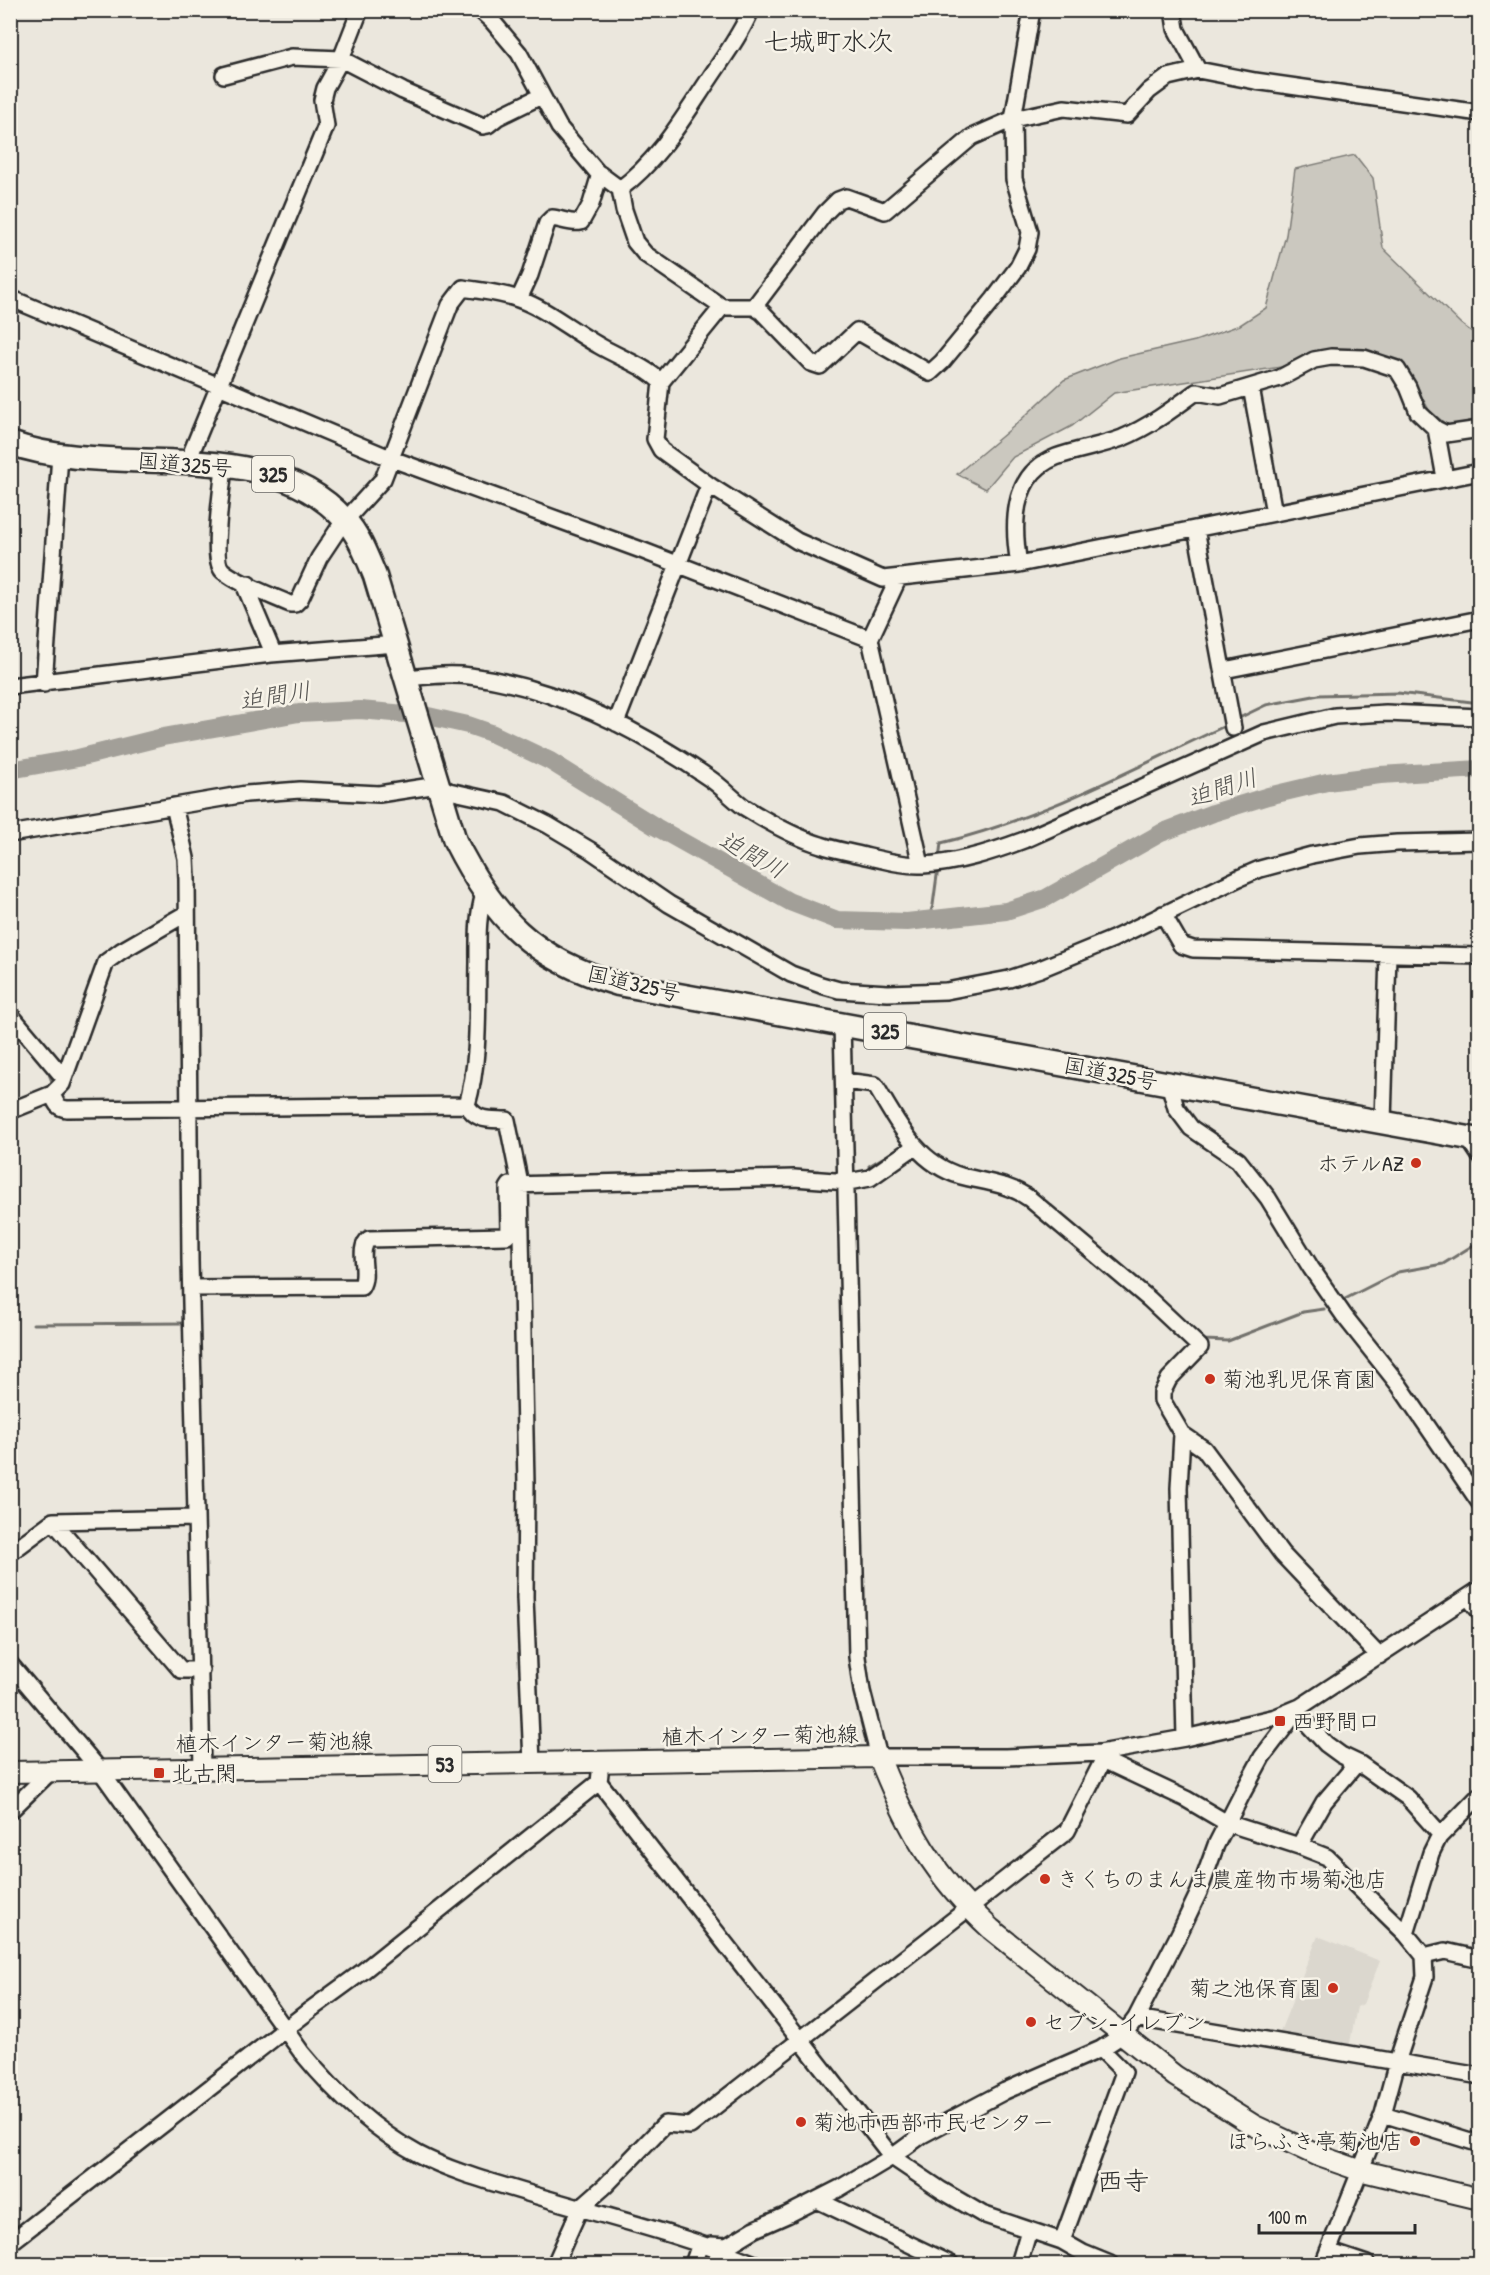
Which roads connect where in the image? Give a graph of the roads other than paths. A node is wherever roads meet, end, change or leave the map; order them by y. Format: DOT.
graph roads {
  1 [pos="360,10"];
  2 [pos="480,10"];
  3 [pos="751,10"];
  4 [pos="1032,10"];
  5 [pos="1173,10"];
  6 [pos="495,16"];
  7 [pos="341,59"];
  8 [pos="1198,70"];
  9 [pos="224,75"];
  10 [pos="541,96"];
  11 [pos="1479,113"];
  12 [pos="1013,119"];
  13 [pos="600,174"];
  14 [pos="620,189"];
  15 [pos="10,298"];
  16 [pos="519,299"];
  17 [pos="722,307"];
  18 [pos="754,307"];
  19 [pos="662,382"];
  20 [pos="219,387"];
  21 [pos="1251,387"];
  22 [pos="1436,429"];
  23 [pos="1479,429"];
  24 [pos="10,443"];
  25 [pos="60,455"];
  26 [pos="392,459"];
  27 [pos="187,463"];
  28 [pos="224,466"];
  29 [pos="1479,472"];
  30 [pos="1445,478"];
  31 [pos="712,487"];
  32 [pos="1274,513"];
  33 [pos="346,520"];
  34 [pos="1196,529"];
  35 [pos="678,564"];
  36 [pos="1019,564"];
  37 [pos="899,577"];
  38 [pos="248,584"];
  39 [pos="1479,619"];
  40 [pos="870,639"];
  41 [pos="396,644"];
  42 [pos="271,654"];
  43 [pos="1224,670"];
  44 [pos="407,682"];
  45 [pos="44,684"];
  46 [pos="10,686"];
  47 [pos="1479,717"];
  48 [pos="616,723"];
  49 [pos="1233,728"];
  50 [pos="438,784"];
  51 [pos="174,806"];
  52 [pos="10,834"];
  53 [pos="1479,841"];
  54 [pos="921,865"];
  55 [pos="484,894"];
  56 [pos="187,913"];
  57 [pos="1163,914"];
  58 [pos="1388,954"];
  59 [pos="1479,956"];
  60 [pos="10,1014"];
  61 [pos="842,1023"];
  62 [pos="64,1078"];
  63 [pos="845,1082"];
  64 [pos="1169,1083"];
  65 [pos="52,1094"];
  66 [pos="467,1105"];
  67 [pos="190,1109"];
  68 [pos="10,1111"];
  69 [pos="1383,1122"];
  70 [pos="1476,1145"];
  71 [pos="914,1147"];
  72 [pos="848,1182"];
  73 [pos="520,1184"];
  74 [pos="191,1288"];
  75 [pos="1182,1434"];
  76 [pos="1479,1503"];
  77 [pos="196,1518"];
  78 [pos="53,1521"];
  79 [pos="10,1553"];
  80 [pos="1474,1593"];
  81 [pos="1479,1612"];
  82 [pos="1379,1656"];
  83 [pos="10,1664"];
  84 [pos="201,1670"];
  85 [pos="1297,1711"];
  86 [pos="1185,1738"];
  87 [pos="1101,1756"];
  88 [pos="879,1757"];
  89 [pos="1349,1760"];
  90 [pos="601,1761"];
  91 [pos="532,1763"];
  92 [pos="202,1767"];
  93 [pos="99,1769"];
  94 [pos="51,1771"];
  95 [pos="10,1772"];
  96 [pos="599,1782"];
  97 [pos="1479,1796"];
  98 [pos="10,1811"];
  99 [pos="1227,1823"];
  100 [pos="1441,1835"];
  101 [pos="1299,1846"];
  102 [pos="968,1908"];
  103 [pos="1406,1934"];
  104 [pos="1424,1956"];
  105 [pos="1479,1959"];
  106 [pos="1130,2026"];
  107 [pos="286,2029"];
  108 [pos="801,2040"];
  109 [pos="1101,2049"];
  110 [pos="1397,2062"];
  111 [pos="1479,2076"];
  112 [pos="1383,2114"];
  113 [pos="1479,2144"];
  114 [pos="892,2157"];
  115 [pos="1359,2170"];
  116 [pos="1479,2199"];
  117 [pos="817,2200"];
  118 [pos="580,2208"];
  119 [pos="1029,2230"];
  120 [pos="1062,2241"];
  121 [pos="10,2243"];
  122 [pos="700,2244"];
  123 [pos="1325,2258"];
  124 [pos="555,2265"];
  125 [pos="693,2265"];
  126 [pos="755,2265"];
  127 [pos="951,2265"];
  128 [pos="1018,2265"];
  129 [pos="1110,2265"];
  130 [pos="1367,2265"];
  1 -- 7 [label="street"];
  2 -- 6 [label="street"];
  3 -- 14 [label="street"];
  4 -- 12 [label="street"];
  5 -- 8 [label="street"];
  6 -- 10 [label="street"];
  7 -- 9 [label="street"];
  7 -- 10 [label="street"];
  7 -- 20 [label="street"];
  8 -- 11 [label="street"];
  8 -- 12 [label="street"];
  10 -- 13 [label="street"];
  12 -- 18 [label="street"];
  12 -- 18 [label="street"];
  13 -- 14 [label="street"];
  13 -- 16 [label="street"];
  14 -- 17 [label="street"];
  15 -- 20 [label="street"];
  16 -- 19 [label="street"];
  16 -- 26 [label="street"];
  17 -- 18 [label="street"];
  17 -- 19 [label="street"];
  19 -- 31 [label="street"];
  20 -- 26 [label="street"];
  20 -- 27 [label="street"];
  21 -- 22 [label="street"];
  21 -- 32 [label="street"];
  21 -- 36 [label="street"];
  22 -- 23 [label="street"];
  22 -- 30 [label="street"];
  24 -- 25 [label="highway, 国道325号 / 325"];
  25 -- 27 [label="highway, 国道325号 / 325"];
  25 -- 45 [label="street"];
  26 -- 33 [label="street"];
  26 -- 35 [label="street"];
  27 -- 28 [label="highway, 国道325号 / 325"];
  28 -- 33 [label="highway, 国道325号 / 325"];
  28 -- 38 [label="street"];
  29 -- 30 [label="street"];
  30 -- 32 [label="street"];
  31 -- 35 [label="street"];
  31 -- 37 [label="street"];
  32 -- 34 [label="street"];
  33 -- 38 [label="street"];
  33 -- 41 [label="highway, 国道325号 / 325"];
  34 -- 36 [label="street"];
  34 -- 43 [label="street"];
  35 -- 40 [label="street"];
  35 -- 48 [label="street"];
  36 -- 37 [label="street"];
  37 -- 40 [label="street"];
  38 -- 42 [label="street"];
  39 -- 43 [label="street"];
  40 -- 54 [label="street"];
  41 -- 42 [label="street"];
  41 -- 44 [label="highway, 国道325号 / 325"];
  42 -- 45 [label="street"];
  43 -- 49 [label="street"];
  44 -- 48 [label="street"];
  44 -- 50 [label="highway, 国道325号 / 325"];
  45 -- 46 [label="street"];
  47 -- 54 [label="street"];
  48 -- 54 [label="street"];
  50 -- 51 [label="street"];
  50 -- 55 [label="highway, 国道325号 / 325"];
  50 -- 57 [label="street"];
  51 -- 52 [label="street"];
  51 -- 56 [label="street"];
  53 -- 57 [label="street"];
  55 -- 61 [label="highway, 国道325号 / 325"];
  55 -- 66 [label="street"];
  56 -- 62 [label="street"];
  56 -- 67 [label="street"];
  57 -- 58 [label="street"];
  58 -- 59 [label="street"];
  58 -- 69 [label="street"];
  60 -- 62 [label="street"];
  61 -- 63 [label="street"];
  61 -- 64 [label="highway, 国道325号 / 325"];
  62 -- 65 [label="street"];
  63 -- 71 [label="street"];
  63 -- 72 [label="street"];
  64 -- 69 [label="highway, 国道325号 / 325"];
  64 -- 76 [label="street"];
  65 -- 67 [label="street"];
  65 -- 68 [label="street"];
  66 -- 67 [label="street"];
  66 -- 73 [label="street"];
  67 -- 74 [label="street"];
  69 -- 70 [label="highway, 国道325号 / 325"];
  71 -- 72 [label="street"];
  71 -- 75 [label="street"];
  72 -- 73 [label="street"];
  72 -- 88 [label="street"];
  73 -- 74 [label="street"];
  73 -- 91 [label="street"];
  74 -- 77 [label="street"];
  75 -- 82 [label="street"];
  75 -- 86 [label="street"];
  77 -- 78 [label="street"];
  77 -- 84 [label="street"];
  78 -- 79 [label="street"];
  78 -- 84 [label="street"];
  80 -- 81 [label="street"];
  80 -- 82 [label="street"];
  82 -- 85 [label="street"];
  83 -- 93 [label="street"];
  84 -- 92 [label="street"];
  85 -- 86 [label="street"];
  85 -- 89 [label="street"];
  85 -- 99 [label="street"];
  86 -- 87 [label="street"];
  87 -- 88 [label="street"];
  87 -- 99 [label="street"];
  87 -- 102 [label="street"];
  88 -- 90 [label="main road, 植木インター菊池線 / 53"];
  88 -- 102 [label="main road, 植木インター菊池線"];
  89 -- 100 [label="street"];
  89 -- 101 [label="street"];
  90 -- 91 [label="main road, 植木インター菊池線 / 53"];
  90 -- 96 [label="street"];
  91 -- 92 [label="main road, 植木インター菊池線 / 53"];
  92 -- 93 [label="main road, 植木インター菊池線 / 53"];
  93 -- 94 [label="main road, 植木インター菊池線 / 53"];
  93 -- 107 [label="street"];
  94 -- 95 [label="main road, 植木インター菊池線 / 53"];
  94 -- 98 [label="street"];
  96 -- 107 [label="street"];
  96 -- 108 [label="street"];
  97 -- 100 [label="street"];
  99 -- 101 [label="street"];
  99 -- 106 [label="street"];
  100 -- 103 [label="street"];
  101 -- 103 [label="street"];
  102 -- 106 [label="main road, 植木インター菊池線"];
  102 -- 108 [label="street"];
  103 -- 104 [label="street"];
  104 -- 105 [label="street"];
  104 -- 110 [label="street"];
  106 -- 109 [label="street"];
  106 -- 110 [label="street"];
  106 -- 115 [label="main road, 植木インター菊池線"];
  107 -- 118 [label="street"];
  107 -- 121 [label="street"];
  108 -- 114 [label="street"];
  108 -- 118 [label="street"];
  109 -- 114 [label="street"];
  109 -- 120 [label="street"];
  110 -- 111 [label="street"];
  110 -- 112 [label="street"];
  112 -- 113 [label="street"];
  112 -- 115 [label="street"];
  114 -- 117 [label="street"];
  114 -- 119 [label="street"];
  115 -- 116 [label="main road, 植木インター菊池線"];
  115 -- 123 [label="street"];
  117 -- 122 [label="street"];
  117 -- 127 [label="street"];
  118 -- 122 [label="street"];
  118 -- 124 [label="street"];
  119 -- 120 [label="street"];
  119 -- 128 [label="street"];
  120 -- 129 [label="street"];
  122 -- 125 [label="street"];
  122 -- 126 [label="street"];
  123 -- 130 [label="street"];
}
